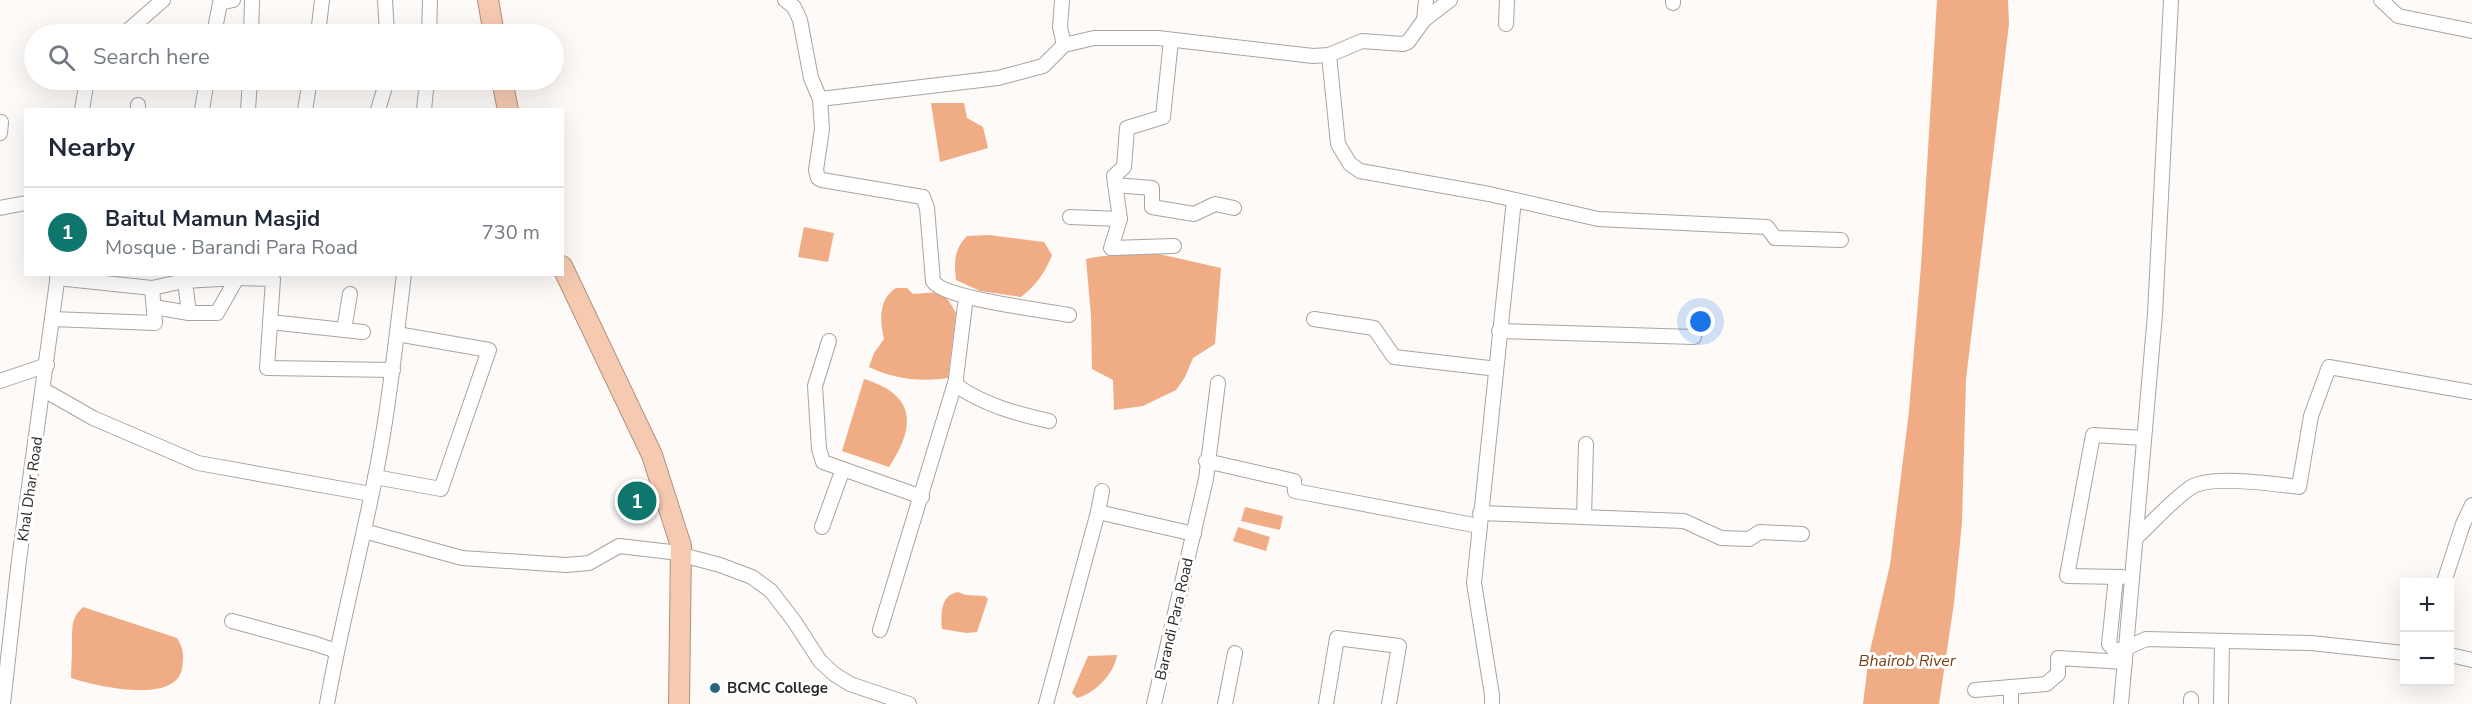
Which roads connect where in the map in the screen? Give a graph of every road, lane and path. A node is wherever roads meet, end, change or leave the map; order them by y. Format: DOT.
graph roads {
  1 [pos="163,0"];
  2 [pos="233,0"];
  3 [pos="252,0"];
  4 [pos="322,0"];
  5 [pos="385,0"];
  6 [pos="430,0"];
  7 [pos="488,0"];
  8 [pos="1062,0"];
  9 [pos="1426,0"];
  10 [pos="1450,0"];
  11 [pos="1507,0"];
  12 [pos="2171,0"];
  13 [pos="2381,0"];
  14 [pos="791,2"];
  15 [pos="1424,20"];
  16 [pos="135,24"];
  17 [pos="216,24"];
  18 [pos="251,24"];
  19 [pos="319,24"];
  20 [pos="386,24"];
  21 [pos="429,24"];
  22 [pos="492,24"];
  23 [pos="1506,24"];
  24 [pos="2472,31"];
  25 [pos="1171,40"];
  26 [pos="1064,45"];
  27 [pos="1329,55"];
  28 [pos="85,90"];
  29 [pos="205,90"];
  30 [pos="250,90"];
  31 [pos="308,90"];
  32 [pos="384,90"];
  33 [pos="426,90"];
  34 [pos="504,90"];
  35 [pos="820,99"];
  36 [pos="82,108"];
  37 [pos="201,108"];
  38 [pos="249,108"];
  39 [pos="305,108"];
  40 [pos="379,108"];
  41 [pos="423,108"];
  42 [pos="508,108"];
  43 [pos="1,122"];
  44 [pos="0,133"];
  45 [pos="1116,185"];
  46 [pos="1514,200"];
  47 [pos="24,202"];
  48 [pos="0,207"];
  49 [pos="1234,208"];
  50 [pos="1070,217"];
  51 [pos="1120,219"];
  52 [pos="1841,240"];
  53 [pos="1174,246"];
  54 [pos="564,270"];
  55 [pos="58,276"];
  56 [pos="237,276"];
  57 [pos="404,276"];
  58 [pos="184,278"];
  59 [pos="152,288"];
  60 [pos="350,294"];
  61 [pos="966,297"];
  62 [pos="154,308"];
  63 [pos="189,313"];
  64 [pos="1069,315"];
  65 [pos="52,319"];
  66 [pos="1314,319"];
  67 [pos="270,322"];
  68 [pos="344,330"];
  69 [pos="1499,331"];
  70 [pos="363,332"];
  71 [pos="397,334"];
  72 [pos="1694,337"];
  73 [pos="830,341"];
  74 [pos="47,366"];
  75 [pos="1489,368"];
  76 [pos="393,370"];
  77 [pos="0,381"];
  78 [pos="955,383"];
  79 [pos="1218,383"];
  80 [pos="44,390"];
  81 [pos="2472,392"];
  82 [pos="1049,420"];
  83 [pos="2144,438"];
  84 [pos="1586,444"];
  85 [pos="1206,461"];
  86 [pos="843,469"];
  87 [pos="375,477"];
  88 [pos="1101,491"];
  89 [pos="371,494"];
  90 [pos="922,497"];
  91 [pos="2472,505"];
  92 [pos="1098,512"];
  93 [pos="1584,517"];
  94 [pos="1479,520"];
  95 [pos="822,527"];
  96 [pos="364,531"];
  97 [pos="1194,534"];
  98 [pos="1802,534"];
  99 [pos="2136,538"];
  100 [pos="681,554"];
  101 [pos="2116,577"];
  102 [pos="2132,577"];
  103 [pos="2445,578"];
  104 [pos="232,621"];
  105 [pos="880,630"];
  106 [pos="2222,641"];
  107 [pos="336,651"];
  108 [pos="1234,653"];
  109 [pos="2400,653"];
  110 [pos="2126,655"];
  111 [pos="2454,656"];
  112 [pos="2472,660"];
  113 [pos="2011,687"];
  114 [pos="1975,690"];
  115 [pos="3,704"];
  116 [pos="327,704"];
  117 [pos="679,704"];
  118 [pos="909,704"];
  119 [pos="1046,704"];
  120 [pos="1154,704"];
  121 [pos="1225,704"];
  122 [pos="1326,704"];
  123 [pos="1389,704"];
  124 [pos="1492,704"];
  125 [pos="2011,704"];
  126 [pos="2121,704"];
  127 [pos="2221,704"];
  1 -- 16 [label="street"];
  2 -- 17 [label="street"];
  3 -- 18 [label="street"];
  4 -- 19 [label="street"];
  5 -- 20 [label="street"];
  6 -- 21 [label="street"];
  7 -- 22 [label="highway"];
  8 -- 26 [label="street"];
  9 -- 15 [label="street"];
  10 -- 15 [label="street"];
  11 -- 23 [label="street"];
  12 -- 83 [label="street"];
  13 -- 24 [label="street"];
  14 -- 35 [label="street"];
  15 -- 27 [label="street"];
  25 -- 26 [label="street"];
  25 -- 27 [label="street"];
  25 -- 45 [label="street"];
  26 -- 35 [label="street"];
  27 -- 46 [label="street"];
  28 -- 36 [label="street"];
  29 -- 37 [label="street"];
  30 -- 38 [label="street"];
  31 -- 39 [label="street"];
  32 -- 40 [label="street"];
  33 -- 41 [label="street"];
  34 -- 42 [label="highway"];
  35 -- 61 [label="street"];
  43 -- 44 [label="street"];
  45 -- 49 [label="street"];
  45 -- 51 [label="street"];
  46 -- 52 [label="street"];
  46 -- 69 [label="street"];
  47 -- 48 [label="street"];
  50 -- 51 [label="street"];
  51 -- 53 [label="street"];
  54 -- 100 [label="highway"];
  55 -- 59 [label="street"];
  55 -- 65 [label="street, Khal Dhar Road"];
  56 -- 58 [label="street"];
  56 -- 63 [label="street"];
  56 -- 67 [label="street"];
  57 -- 71 [label="street"];
  58 -- 59 [label="street"];
  58 -- 63 [label="street"];
  59 -- 62 [label="street"];
  60 -- 68 [label="street"];
  61 -- 64 [label="street"];
  61 -- 78 [label="street"];
  62 -- 63 [label="street"];
  62 -- 65 [label="street"];
  65 -- 74 [label="street, Khal Dhar Road"];
  66 -- 75 [label="street"];
  67 -- 68 [label="street"];
  67 -- 76 [label="street"];
  68 -- 70 [label="street"];
  69 -- 72 [label="street"];
  69 -- 94 [label="street"];
  71 -- 76 [label="street"];
  71 -- 87 [label="street"];
  73 -- 86 [label="street"];
  74 -- 77 [label="street"];
  74 -- 80 [label="street, Khal Dhar Road"];
  76 -- 87 [label="street"];
  78 -- 82 [label="street"];
  78 -- 90 [label="street"];
  79 -- 85 [label="street, Barandi Para Road"];
  80 -- 89 [label="street"];
  80 -- 115 [label="street, Khal Dhar Road"];
  81 -- 99 [label="street"];
  83 -- 99 [label="street"];
  83 -- 101 [label="street"];
  84 -- 93 [label="street"];
  85 -- 94 [label="street"];
  85 -- 97 [label="street, Barandi Para Road"];
  86 -- 90 [label="street"];
  86 -- 95 [label="street"];
  87 -- 89 [label="street"];
  88 -- 92 [label="street"];
  89 -- 96 [label="street"];
  90 -- 105 [label="street"];
  91 -- 103 [label="street"];
  92 -- 97 [label="street"];
  92 -- 119 [label="street"];
  93 -- 94 [label="street"];
  93 -- 98 [label="street"];
  94 -- 124 [label="street"];
  96 -- 100 [label="street"];
  96 -- 107 [label="street"];
  97 -- 120 [label="street, Barandi Para Road"];
  99 -- 102 [label="street"];
  100 -- 117 [label="highway"];
  100 -- 118 [label="street"];
  101 -- 102 [label="street"];
  101 -- 110 [label="street"];
  102 -- 110 [label="street"];
  104 -- 107 [label="street"];
  106 -- 109 [label="street"];
  106 -- 110 [label="street"];
  106 -- 127 [label="street"];
  107 -- 116 [label="street"];
  108 -- 121 [label="street"];
  110 -- 113 [label="street"];
  110 -- 126 [label="street"];
  111 -- 112 [label="street"];
  113 -- 114 [label="street"];
  113 -- 125 [label="street"];
  122 -- 123 [label="street"];
}
